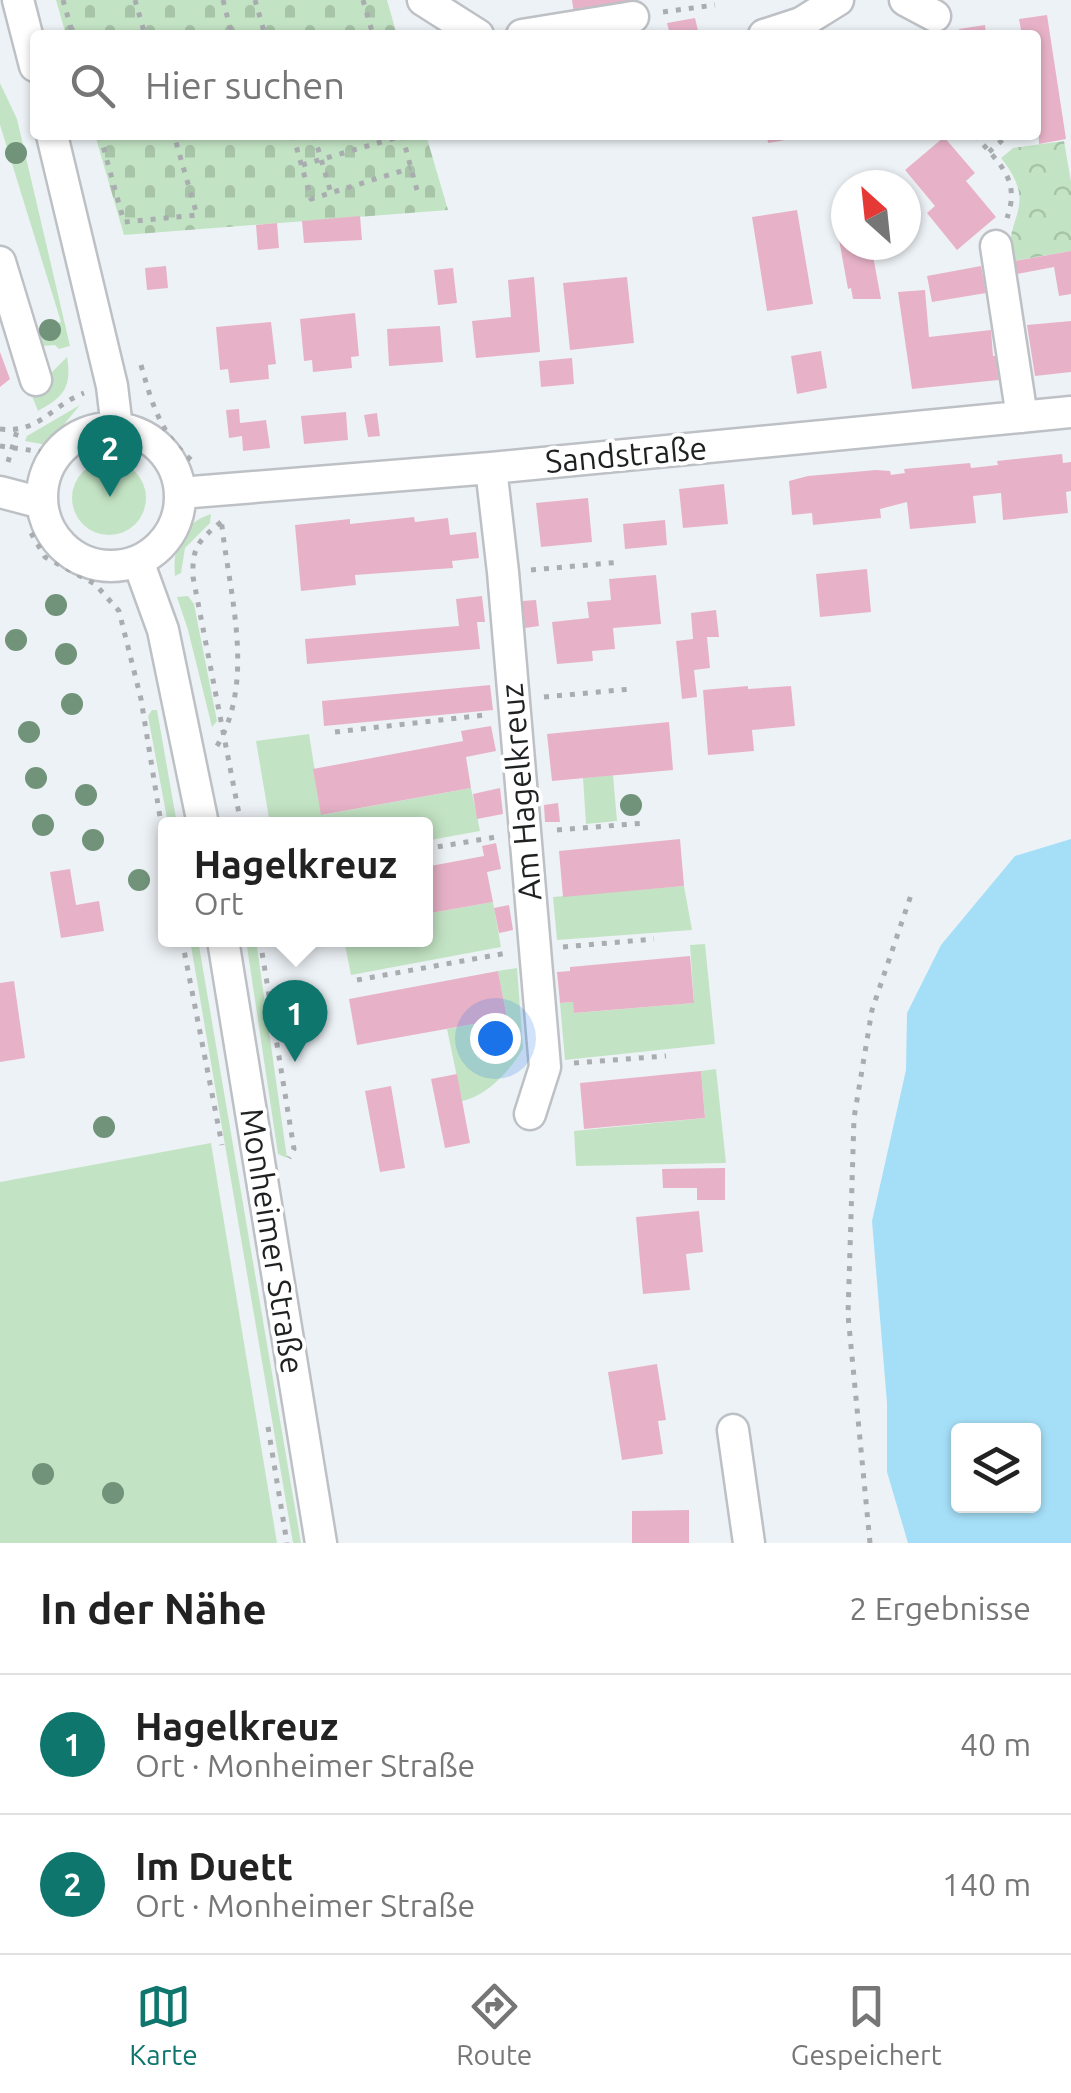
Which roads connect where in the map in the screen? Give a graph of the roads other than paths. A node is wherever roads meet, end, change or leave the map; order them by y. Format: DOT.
graph roads {
  1 [pos="18,0"];
  2 [pos="423,0"];
  3 [pos="838,0"];
  4 [pos="906,0"];
  5 [pos="935,16"];
  6 [pos="633,17"];
  7 [pos="470,30"];
  8 [pos="553,30"];
  9 [pos="779,30"];
  10 [pos="30,47"];
  11 [pos="53,140"];
  12 [pos="996,246"];
  13 [pos="0,262"];
  14 [pos="36,380"];
  15 [pos="1071,412"];
  16 [pos="1022,417"];
  17 [pos="117,428"];
  18 [pos="490,468"];
  19 [pos="0,492"];
  20 [pos="180,494"];
  21 [pos="33,514"];
  22 [pos="138,561"];
  23 [pos="202,817"];
  24 [pos="224,947"];
  25 [pos="530,1114"];
  26 [pos="733,1430"];
  27 [pos="321,1543"];
  28 [pos="749,1543"];
  1 -- 10 [label="street"];
  2 -- 7 [label="street"];
  3 -- 9 [label="street"];
  4 -- 5 [label="street"];
  6 -- 8 [label="street"];
  11 -- 17 [label="street"];
  12 -- 16 [label="street"];
  13 -- 14 [label="street"];
  15 -- 16 [label="street, Sandstraße"];
  16 -- 18 [label="street, Sandstraße"];
  17 -- 20 [label="street"];
  17 -- 21 [label="street"];
  18 -- 20 [label="street, Sandstraße"];
  18 -- 25 [label="street, Am Hagelkreuz"];
  19 -- 21 [label="street"];
  20 -- 22 [label="street"];
  21 -- 22 [label="street"];
  22 -- 23 [label="street"];
  24 -- 27 [label="street, Monheimer Straße"];
  26 -- 28 [label="street"];
}
